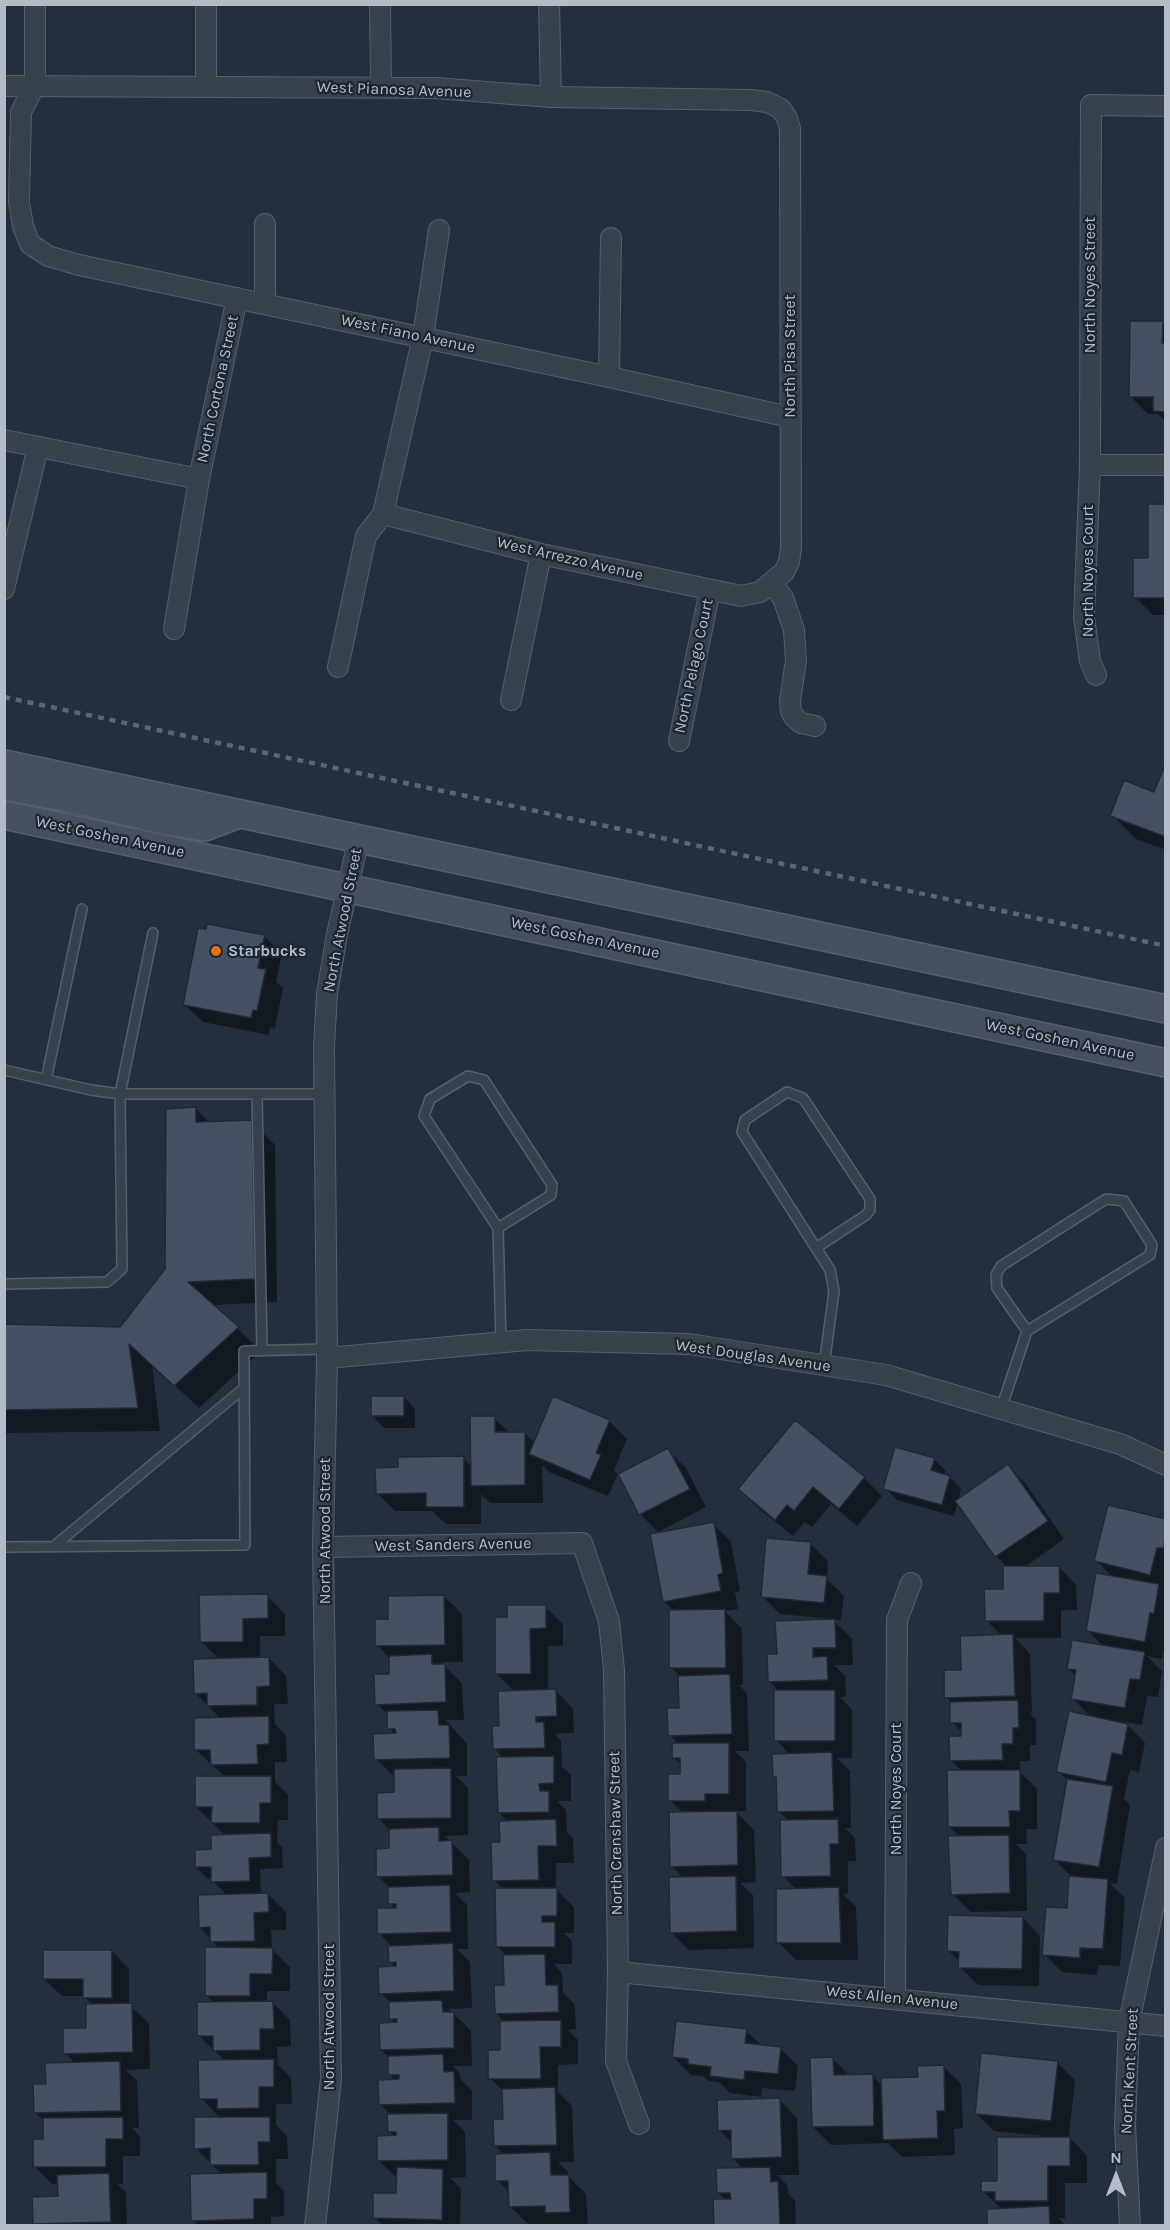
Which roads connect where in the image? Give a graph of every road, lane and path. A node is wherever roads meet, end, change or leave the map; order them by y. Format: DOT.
graph roads {
  1 [pos="35,4"];
  2 [pos="206,4"];
  3 [pos="380,4"];
  4 [pos="549,4"];
  5 [pos="34,85"];
  6 [pos="4,86"];
  7 [pos="206,86"];
  8 [pos="381,87"];
  9 [pos="551,97"];
  10 [pos="1166,106"];
  11 [pos="781,109"];
  12 [pos="265,224"];
  13 [pos="439,230"];
  14 [pos="611,238"];
  15 [pos="237,298"];
  16 [pos="265,304"];
  17 [pos="423,337"];
  18 [pos="609,376"];
  19 [pos="790,417"];
  20 [pos="4,440"];
  21 [pos="38,447"];
  22 [pos="1090,465"];
  23 [pos="1166,465"];
  24 [pos="199,479"];
  25 [pos="382,514"];
  26 [pos="541,554"];
  27 [pos="766,588"];
  28 [pos="4,589"];
  29 [pos="710,590"];
  30 [pos="174,629"];
  31 [pos="338,667"];
  32 [pos="1096,675"];
  33 [pos="511,700"];
  34 [pos="814,726"];
  35 [pos="679,741"];
  36 [pos="4,764"];
  37 [pos="4,786"];
  38 [pos="4,814"];
  39 [pos="239,814"];
  40 [pos="359,838"];
  41 [pos="348,887"];
  42 [pos="82,909"];
  43 [pos="153,933"];
  44 [pos="1166,1009"];
  45 [pos="1166,1063"];
  46 [pos="4,1070"];
  47 [pos="46,1080"];
  48 [pos="120,1094"];
  49 [pos="257,1094"];
  50 [pos="323,1094"];
  51 [pos="498,1228"];
  52 [pos="816,1248"];
  53 [pos="4,1284"];
  54 [pos="1027,1331"];
  55 [pos="501,1342"];
  56 [pos="262,1350"];
  57 [pos="327,1353"];
  58 [pos="824,1366"];
  59 [pos="244,1388"];
  60 [pos="1002,1409"];
  61 [pos="1166,1465"];
  62 [pos="582,1543"];
  63 [pos="4,1547"];
  64 [pos="53,1547"];
  65 [pos="323,1547"];
  66 [pos="911,1583"];
  67 [pos="1166,1848"];
  68 [pos="618,1972"];
  69 [pos="895,1998"];
  70 [pos="1129,2022"];
  71 [pos="1166,2026"];
  72 [pos="639,2124"];
  73 [pos="315,2226"];
  74 [pos="1130,2226"];
  1 -- 5 [label="street"];
  2 -- 7 [label="street"];
  3 -- 8 [label="street"];
  4 -- 9 [label="street"];
  5 -- 6 [label="street, West Pianosa Avenue"];
  5 -- 7 [label="street, West Pianosa Avenue"];
  5 -- 15 [label="street, West Fiano Avenue"];
  7 -- 8 [label="street, West Pianosa Avenue"];
  8 -- 9 [label="street, West Pianosa Avenue"];
  9 -- 11 [label="street, West Pianosa Avenue"];
  10 -- 22 [label="street, North Noyes Street"];
  11 -- 19 [label="street, North Pisa Street"];
  12 -- 16 [label="street"];
  13 -- 17 [label="street"];
  14 -- 18 [label="street"];
  15 -- 16 [label="street, West Fiano Avenue"];
  15 -- 24 [label="street, North Cortona Street"];
  16 -- 17 [label="street, West Fiano Avenue"];
  17 -- 18 [label="street, West Fiano Avenue"];
  17 -- 25 [label="street"];
  18 -- 19 [label="street, West Fiano Avenue"];
  19 -- 27 [label="street, North Pisa Street"];
  20 -- 21 [label="street"];
  21 -- 24 [label="street"];
  21 -- 28 [label="street"];
  22 -- 23 [label="street"];
  22 -- 32 [label="street, North Noyes Court"];
  24 -- 30 [label="street, North Cortona Street"];
  25 -- 26 [label="street, West Arrezzo Avenue"];
  25 -- 31 [label="street"];
  26 -- 29 [label="street, West Arrezzo Avenue"];
  26 -- 33 [label="street"];
  27 -- 29 [label="street, West Arrezzo Avenue"];
  27 -- 34 [label="street"];
  29 -- 35 [label="street, North Pelago Court"];
  36 -- 39 [label="main road"];
  37 -- 39 [label="main road"];
  38 -- 41 [label="main road, West Goshen Avenue"];
  39 -- 40 [label="main road"];
  40 -- 41 [label="street, North Atwood Street"];
  40 -- 44 [label="main road"];
  41 -- 45 [label="main road, West Goshen Avenue"];
  41 -- 50 [label="street, North Atwood Street"];
  42 -- 47 [label="lane"];
  43 -- 48 [label="lane"];
  46 -- 47 [label="lane"];
  47 -- 48 [label="lane"];
  48 -- 49 [label="lane"];
  48 -- 53 [label="lane"];
  49 -- 50 [label="lane"];
  49 -- 56 [label="lane"];
  50 -- 57 [label="street, North Atwood Street"];
  51 -- 51 [label="lane"];
  51 -- 55 [label="lane"];
  52 -- 52 [label="lane"];
  52 -- 58 [label="lane"];
  54 -- 54 [label="lane"];
  54 -- 60 [label="lane"];
  55 -- 57 [label="street, West Douglas Avenue"];
  55 -- 58 [label="street, West Douglas Avenue"];
  56 -- 57 [label="lane"];
  56 -- 59 [label="lane"];
  57 -- 65 [label="street, North Atwood Street"];
  58 -- 60 [label="street, West Douglas Avenue"];
  59 -- 64 [label="lane"];
  59 -- 64 [label="lane"];
  60 -- 61 [label="street, West Douglas Avenue"];
  62 -- 65 [label="street, West Sanders Avenue"];
  62 -- 68 [label="street, North Crenshaw Street"];
  63 -- 64 [label="lane"];
  65 -- 73 [label="street, North Atwood Street"];
  66 -- 69 [label="street, North Noyes Court"];
  67 -- 70 [label="street, North Kent Street"];
  68 -- 69 [label="street, West Allen Avenue"];
  68 -- 72 [label="street, North Crenshaw Street"];
  69 -- 70 [label="street, West Allen Avenue"];
  70 -- 71 [label="street, West Allen Avenue"];
  70 -- 74 [label="street, North Kent Street"];
}
